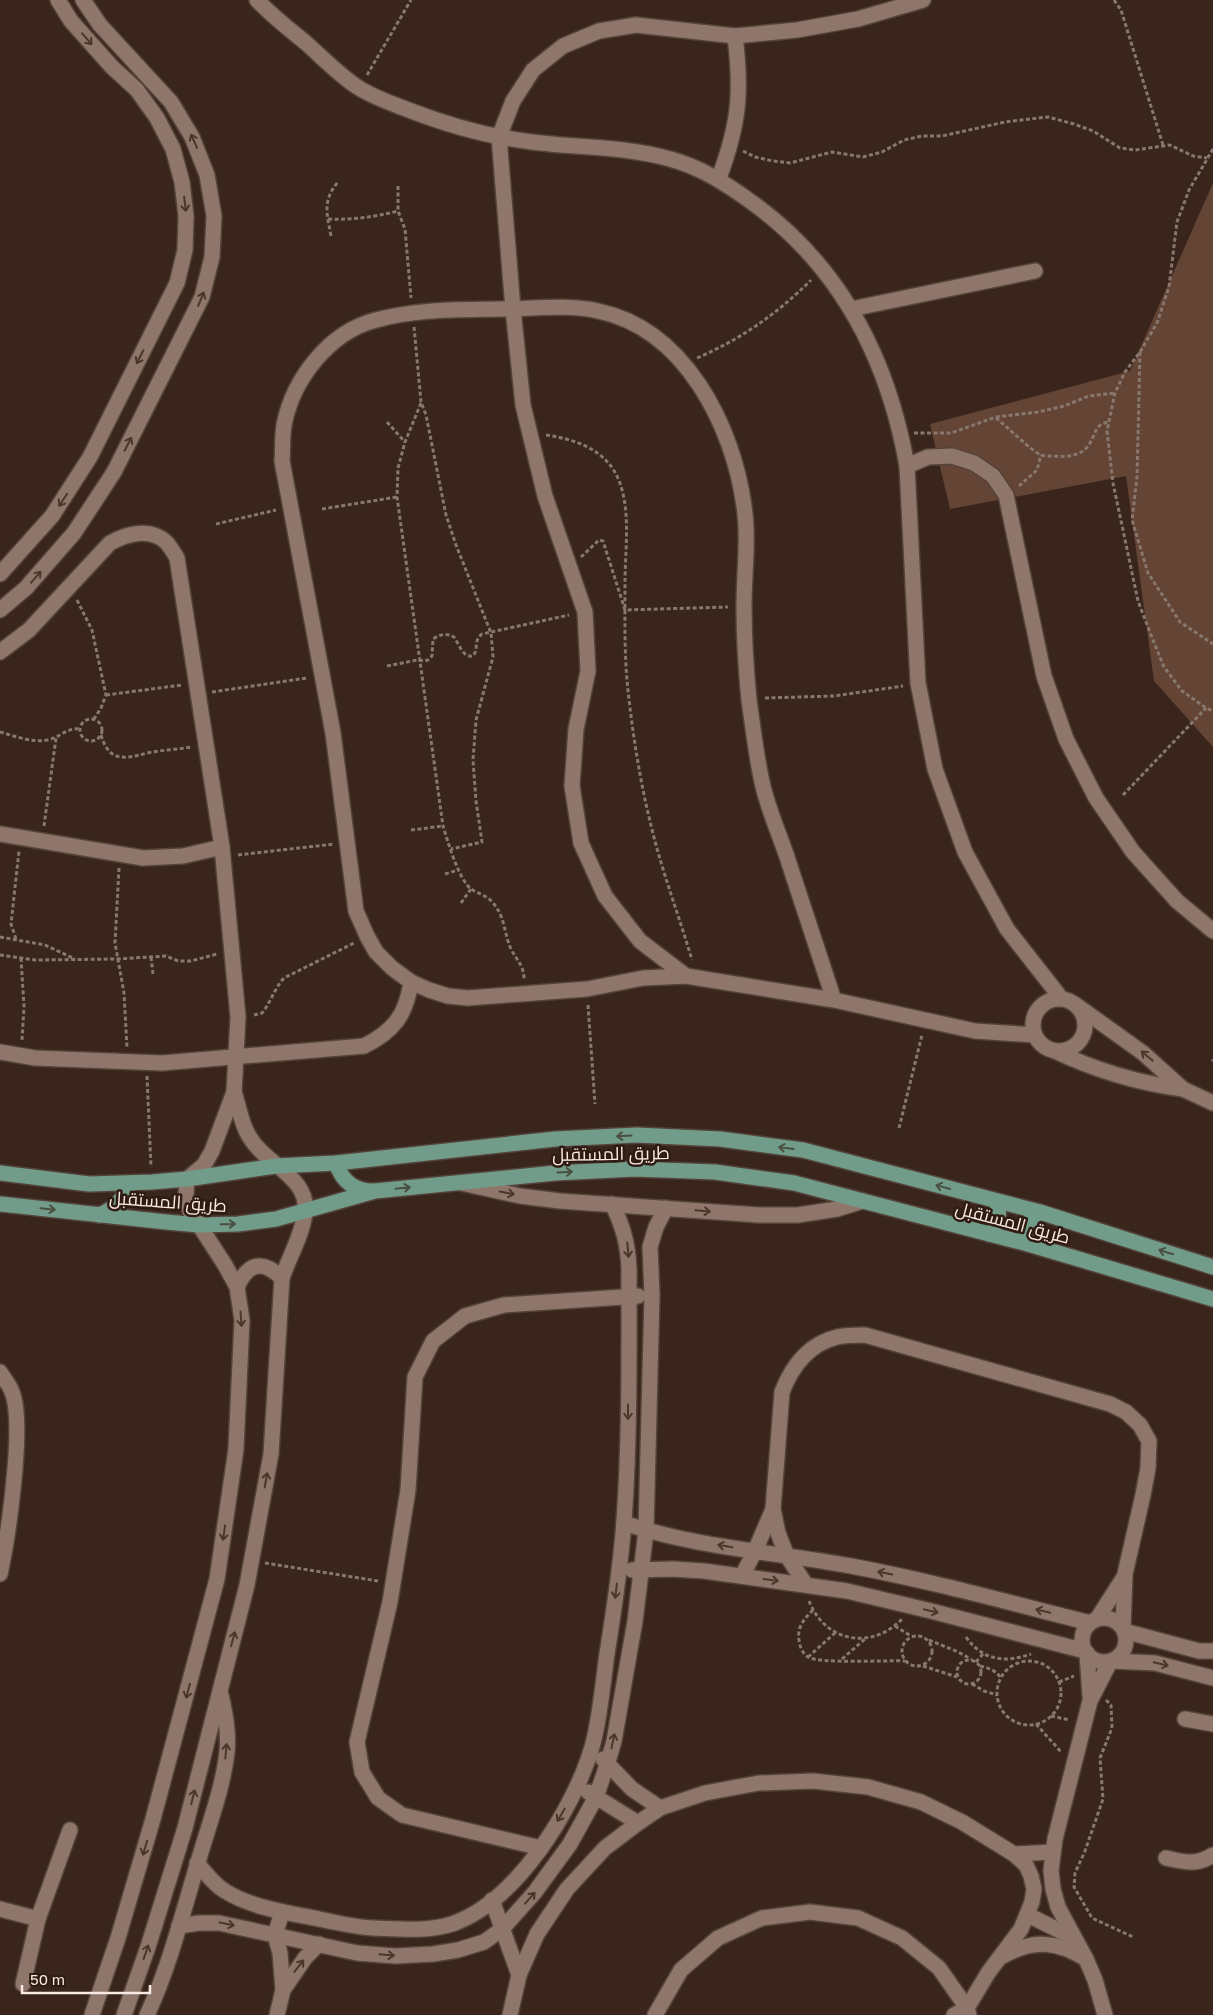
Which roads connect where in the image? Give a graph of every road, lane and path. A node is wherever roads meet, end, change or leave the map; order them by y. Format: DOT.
graph roads {
  1 [pos="58,0"];
  2 [pos="83,0"];
  3 [pos="257,0"];
  4 [pos="411,0"];
  5 [pos="923,0"];
  6 [pos="1114,0"];
  7 [pos="735,36"];
  8 [pos="359,88"];
  9 [pos="499,138"];
  10 [pos="731,145"];
  11 [pos="1164,145"];
  12 [pos="1213,149"];
  13 [pos="1207,158"];
  14 [pos="719,178"];
  15 [pos="338,182"];
  16 [pos="398,186"];
  17 [pos="398,211"];
  18 [pos="328,219"];
  19 [pos="331,236"];
  20 [pos="822,268"];
  21 [pos="1035,271"];
  22 [pos="513,309"];
  23 [pos="851,309"];
  24 [pos="412,312"];
  25 [pos="1140,352"];
  26 [pos="683,364"];
  27 [pos="1116,393"];
  28 [pos="421,402"];
  29 [pos="996,417"];
  30 [pos="388,422"];
  31 [pos="1109,422"];
  32 [pos="528,432"];
  33 [pos="901,433"];
  34 [pos="405,442"];
  35 [pos="1041,455"];
  36 [pos="907,466"];
  37 [pos="1006,496"];
  38 [pos="396,497"];
  39 [pos="291,506"];
  40 [pos="322,509"];
  41 [pos="216,524"];
  42 [pos="571,568"];
  43 [pos="0,574"];
  44 [pos="70,584"];
  45 [pos="744,606"];
  46 [pos="0,610"];
  47 [pos="625,610"];
  48 [pos="585,612"];
  49 [pos="491,633"];
  50 [pos="1213,644"];
  51 [pos="0,652"];
  52 [pos="418,660"];
  53 [pos="387,666"];
  54 [pos="323,676"];
  55 [pos="918,683"];
  56 [pos="198,688"];
  57 [pos="106,695"];
  58 [pos="749,698"];
  59 [pos="1206,708"];
  60 [pos="1213,710"];
  61 [pos="94,719"];
  62 [pos="80,729"];
  63 [pos="0,732"];
  64 [pos="101,735"];
  65 [pos="56,738"];
  66 [pos="206,745"];
  67 [pos="1123,795"];
  68 [pos="443,826"];
  69 [pos="411,830"];
  70 [pos="0,834"];
  71 [pos="21,838"];
  72 [pos="41,841"];
  73 [pos="347,843"];
  74 [pos="450,849"];
  75 [pos="223,852"];
  76 [pos="119,854"];
  77 [pos="458,870"];
  78 [pos="445,874"];
  79 [pos="471,889"];
  80 [pos="461,903"];
  81 [pos="1213,931"];
  82 [pos="367,936"];
  83 [pos="0,937"];
  84 [pos="16,939"];
  85 [pos="232,950"];
  86 [pos="0,955"];
  87 [pos="151,957"];
  88 [pos="22,958"];
  89 [pos="75,959"];
  90 [pos="117,959"];
  91 [pos="152,974"];
  92 [pos="691,977"];
  93 [pos="410,982"];
  94 [pos="587,989"];
  95 [pos="525,993"];
  96 [pos="1061,998"];
  97 [pos="834,1000"];
  98 [pos="1076,1005"];
  99 [pos="238,1017"];
  100 [pos="926,1020"];
  101 [pos="1035,1035"];
  102 [pos="1055,1051"];
  103 [pos="0,1052"];
  104 [pos="20,1055"];
  105 [pos="236,1057"];
  106 [pos="127,1062"];
  107 [pos="147,1063"];
  108 [pos="1183,1088"];
  109 [pos="234,1092"];
  110 [pos="1213,1103"];
  111 [pos="595,1104"];
  112 [pos="899,1128"];
  113 [pos="336,1163"];
  114 [pos="276,1166"];
  115 [pos="0,1173"];
  116 [pos="187,1179"];
  117 [pos="152,1182"];
  118 [pos="130,1183"];
  119 [pos="459,1183"];
  120 [pos="375,1191"];
  121 [pos="863,1201"];
  122 [pos="996,1201"];
  123 [pos="0,1204"];
  124 [pos="612,1204"];
  125 [pos="666,1208"];
  126 [pos="305,1212"];
  127 [pos="1040,1212"];
  128 [pos="99,1215"];
  129 [pos="199,1225"];
  130 [pos="989,1234"];
  131 [pos="1028,1244"];
  132 [pos="1213,1267"];
  133 [pos="282,1278"];
  134 [pos="236,1287"];
  135 [pos="652,1295"];
  136 [pos="629,1296"];
  137 [pos="1213,1299"];
  138 [pos="0,1372"];
  139 [pos="773,1510"];
  140 [pos="624,1523"];
  141 [pos="646,1531"];
  142 [pos="755,1551"];
  143 [pos="787,1556"];
  144 [pos="252,1561"];
  145 [pos="1,1566"];
  146 [pos="642,1569"];
  147 [pos="618,1571"];
  148 [pos="1126,1574"];
  149 [pos="742,1576"];
  150 [pos="393,1583"];
  151 [pos="806,1585"];
  152 [pos="910,1606"];
  153 [pos="813,1610"];
  154 [pos="958,1618"];
  155 [pos="1094,1621"];
  156 [pos="895,1626"];
  157 [pos="1124,1629"];
  158 [pos="835,1633"];
  159 [pos="911,1636"];
  160 [pos="866,1639"];
  161 [pos="928,1640"];
  162 [pos="1047,1641"];
  163 [pos="1213,1651"];
  164 [pos="1086,1652"];
  165 [pos="983,1654"];
  166 [pos="808,1657"];
  167 [pos="841,1660"];
  168 [pos="971,1660"];
  169 [pos="1014,1660"];
  170 [pos="905,1661"];
  171 [pos="1111,1661"];
  172 [pos="976,1662"];
  173 [pos="1014,1665"];
  174 [pos="922,1666"];
  175 [pos="980,1666"];
  176 [pos="958,1677"];
  177 [pos="1001,1678"];
  178 [pos="1213,1678"];
  179 [pos="972,1683"];
  180 [pos="220,1690"];
  181 [pos="997,1695"];
  182 [pos="1093,1695"];
  183 [pos="1185,1719"];
  184 [pos="1036,1724"];
  185 [pos="1213,1724"];
  186 [pos="593,1745"];
  187 [pos="607,1765"];
  188 [pos="1073,1765"];
  189 [pos="578,1787"];
  190 [pos="596,1797"];
  191 [pos="660,1808"];
  192 [pos="638,1823"];
  193 [pos="70,1830"];
  194 [pos="541,1848"];
  195 [pos="1052,1852"];
  196 [pos="1014,1854"];
  197 [pos="1213,1855"];
  198 [pos="1166,1858"];
  199 [pos="198,1863"];
  200 [pos="492,1900"];
  201 [pos="0,1909"];
  202 [pos="282,1912"];
  203 [pos="1028,1915"];
  204 [pos="38,1919"];
  205 [pos="453,1923"];
  206 [pos="179,1926"];
  207 [pos="502,1929"];
  208 [pos="275,1935"];
  209 [pos="1133,1937"];
  210 [pos="1076,1939"];
  211 [pos="319,1944"];
  212 [pos="458,1950"];
  213 [pos="1000,1958"];
  214 [pos="1086,1958"];
  215 [pos="519,1975"];
  216 [pos="23,1984"];
  217 [pos="283,1990"];
  218 [pos="964,2013"];
  219 [pos="92,2015"];
  220 [pos="124,2015"];
  221 [pos="146,2015"];
  222 [pos="277,2015"];
  223 [pos="510,2015"];
  224 [pos="655,2015"];
  225 [pos="1106,2015"];
  1 -- 43 [label="street, one-way"];
  46 -- 2 [label="street, one-way"];
  3 -- 8 [label="street"];
  4 -- 8 [label="path"];
  5 -- 7 [label="street"];
  6 -- 11 [label="path"];
  7 -- 9 [label="street"];
  7 -- 10 [label="street"];
  8 -- 9 [label="street"];
  9 -- 14 [label="street"];
  9 -- 22 [label="street"];
  10 -- 11 [label="path"];
  10 -- 14 [label="street"];
  11 -- 13 [label="path"];
  12 -- 13 [label="path"];
  13 -- 25 [label="path"];
  14 -- 20 [label="street"];
  15 -- 18 [label="path"];
  16 -- 17 [label="path"];
  17 -- 18 [label="path"];
  17 -- 24 [label="path"];
  18 -- 19 [label="path"];
  20 -- 23 [label="street"];
  20 -- 26 [label="path"];
  21 -- 23 [label="street"];
  22 -- 24 [label="street"];
  22 -- 26 [label="street"];
  22 -- 32 [label="street"];
  23 -- 33 [label="street"];
  24 -- 28 [label="path"];
  24 -- 39 [label="street"];
  25 -- 27 [label="path"];
  25 -- 50 [label="path"];
  26 -- 45 [label="street"];
  27 -- 29 [label="path"];
  27 -- 31 [label="path"];
  28 -- 34 [label="path"];
  28 -- 49 [label="path"];
  29 -- 33 [label="path"];
  29 -- 35 [label="path"];
  30 -- 34 [label="path"];
  31 -- 35 [label="path"];
  31 -- 59 [label="path"];
  32 -- 42 [label="street"];
  32 -- 47 [label="path"];
  33 -- 36 [label="street"];
  34 -- 38 [label="path"];
  35 -- 37 [label="path"];
  36 -- 37 [label="street"];
  36 -- 55 [label="street"];
  37 -- 81 [label="street"];
  38 -- 40 [label="path"];
  38 -- 52 [label="path"];
  39 -- 41 [label="path"];
  39 -- 54 [label="street"];
  42 -- 47 [label="path"];
  42 -- 48 [label="street"];
  44 -- 51 [label="street"];
  44 -- 56 [label="street"];
  44 -- 57 [label="path"];
  45 -- 47 [label="path"];
  45 -- 58 [label="street"];
  47 -- 92 [label="path"];
  48 -- 49 [label="path"];
  48 -- 92 [label="street"];
  49 -- 52 [label="path"];
  49 -- 74 [label="path"];
  52 -- 53 [label="path"];
  52 -- 68 [label="path"];
  54 -- 56 [label="path"];
  54 -- 73 [label="street"];
  55 -- 58 [label="path"];
  55 -- 96 [label="street"];
  56 -- 57 [label="path"];
  56 -- 66 [label="street"];
  57 -- 61 [label="path"];
  58 -- 97 [label="street"];
  59 -- 60 [label="path"];
  59 -- 67 [label="path"];
  61 -- 62 [label="path"];
  61 -- 64 [label="path"];
  62 -- 64 [label="path"];
  62 -- 65 [label="path"];
  63 -- 65 [label="path"];
  64 -- 66 [label="path"];
  65 -- 72 [label="path"];
  66 -- 75 [label="street"];
  68 -- 69 [label="path"];
  68 -- 74 [label="path"];
  70 -- 71 [label="street"];
  71 -- 72 [label="street"];
  71 -- 84 [label="path"];
  72 -- 76 [label="street"];
  73 -- 75 [label="path"];
  73 -- 82 [label="street"];
  74 -- 77 [label="path"];
  75 -- 76 [label="street"];
  75 -- 85 [label="street"];
  76 -- 90 [label="path"];
  77 -- 78 [label="path"];
  77 -- 79 [label="path"];
  79 -- 80 [label="path"];
  79 -- 95 [label="path"];
  82 -- 93 [label="street"];
  82 -- 99 [label="path"];
  83 -- 84 [label="path"];
  84 -- 89 [label="path"];
  85 -- 87 [label="path"];
  85 -- 99 [label="street"];
  86 -- 88 [label="path"];
  87 -- 90 [label="path"];
  87 -- 91 [label="path"];
  88 -- 89 [label="path"];
  88 -- 104 [label="path"];
  89 -- 90 [label="path"];
  90 -- 106 [label="path"];
  92 -- 94 [label="street"];
  92 -- 97 [label="street"];
  93 -- 95 [label="street"];
  93 -- 105 [label="street"];
  94 -- 95 [label="street"];
  94 -- 111 [label="path"];
  96 -- 98 [label="street"];
  96 -- 101 [label="street"];
  97 -- 100 [label="street"];
  98 -- 102 [label="street"];
  108 -- 98 [label="street, one-way"];
  99 -- 105 [label="street"];
  100 -- 101 [label="street"];
  100 -- 112 [label="path"];
  101 -- 102 [label="street"];
  102 -- 108 [label="street"];
  103 -- 104 [label="street"];
  104 -- 106 [label="street"];
  105 -- 107 [label="street"];
  105 -- 109 [label="street"];
  106 -- 107 [label="street"];
  107 -- 117 [label="path"];
  108 -- 110 [label="street"];
  109 -- 114 [label="street"];
  109 -- 116 [label="street"];
  113 -- 114 [label="main road, طريق المستقبل"];
  113 -- 120 [label="main road"];
  122 -- 113 [label="main road, طريق المستقبل, one-way"];
  114 -- 116 [label="main road, طريق المستقبل"];
  114 -- 126 [label="street"];
  115 -- 118 [label="main road, طريق المستقبل"];
  116 -- 117 [label="main road, طريق المستقبل"];
  116 -- 129 [label="street"];
  117 -- 118 [label="main road, طريق المستقبل"];
  118 -- 128 [label="main road"];
  120 -- 119 [label="main road, طريق المستقبل, one-way"];
  119 -- 121 [label="main road, طريق المستقبل, one-way"];
  119 -- 124 [label="street, one-way"];
  120 -- 126 [label="main road, طريق المستقبل"];
  125 -- 121 [label="street, one-way"];
  121 -- 130 [label="main road, طريق المستقبل"];
  122 -- 127 [label="main road, طريق المستقبل"];
  122 -- 130 [label="main road"];
  123 -- 128 [label="main road, طريق المستقبل, one-way"];
  124 -- 125 [label="street"];
  124 -- 136 [label="street, one-way"];
  125 -- 135 [label="street"];
  129 -- 126 [label="main road, طريق المستقبل, one-way"];
  126 -- 133 [label="street"];
  127 -- 131 [label="main road"];
  132 -- 127 [label="main road, طريق المستقبل, one-way"];
  128 -- 129 [label="main road, طريق المستقبل"];
  129 -- 134 [label="street"];
  130 -- 131 [label="main road, طريق المستقبل"];
  131 -- 137 [label="main road, طريق المستقبل"];
  133 -- 134 [label="street"];
  144 -- 133 [label="street, one-way"];
  134 -- 219 [label="street, one-way"];
  135 -- 136 [label="street"];
  135 -- 141 [label="street"];
  136 -- 140 [label="street, one-way"];
  136 -- 150 [label="street"];
  138 -- 145 [label="street"];
  139 -- 142 [label="street"];
  139 -- 143 [label="street"];
  139 -- 148 [label="street"];
  140 -- 141 [label="street"];
  140 -- 147 [label="street"];
  142 -- 141 [label="street, one-way"];
  141 -- 146 [label="street"];
  142 -- 143 [label="street"];
  142 -- 149 [label="street"];
  143 -- 151 [label="street"];
  155 -- 143 [label="street, one-way"];
  144 -- 150 [label="path"];
  180 -- 144 [label="street, one-way"];
  146 -- 147 [label="street"];
  146 -- 149 [label="street"];
  187 -- 146 [label="street, one-way"];
  147 -- 186 [label="street, one-way"];
  148 -- 155 [label="street"];
  148 -- 157 [label="street"];
  149 -- 151 [label="street, one-way"];
  150 -- 194 [label="street"];
  151 -- 152 [label="street"];
  151 -- 153 [label="path"];
  152 -- 154 [label="street, one-way"];
  152 -- 156 [label="path"];
  153 -- 158 [label="path"];
  153 -- 166 [label="path"];
  154 -- 162 [label="street"];
  154 -- 165 [label="path"];
  155 -- 157 [label="street"];
  155 -- 164 [label="street"];
  156 -- 159 [label="path"];
  156 -- 160 [label="path"];
  157 -- 163 [label="street"];
  157 -- 171 [label="street"];
  158 -- 160 [label="path"];
  158 -- 166 [label="path"];
  159 -- 161 [label="path"];
  159 -- 170 [label="path"];
  160 -- 167 [label="path"];
  161 -- 168 [label="path"];
  161 -- 174 [label="path"];
  162 -- 164 [label="street"];
  162 -- 169 [label="path"];
  164 -- 171 [label="street"];
  164 -- 182 [label="street"];
  165 -- 169 [label="path"];
  165 -- 172 [label="path"];
  166 -- 167 [label="path"];
  167 -- 170 [label="path"];
  168 -- 172 [label="path"];
  168 -- 176 [label="path"];
  169 -- 173 [label="path"];
  170 -- 174 [label="path"];
  171 -- 178 [label="street, one-way"];
  171 -- 182 [label="street"];
  172 -- 175 [label="path"];
  173 -- 177 [label="path"];
  173 -- 184 [label="path"];
  174 -- 176 [label="path"];
  175 -- 177 [label="path"];
  175 -- 179 [label="path"];
  176 -- 179 [label="path"];
  177 -- 181 [label="path"];
  179 -- 181 [label="path"];
  199 -- 180 [label="street, one-way"];
  220 -- 180 [label="street, one-way"];
  181 -- 184 [label="path"];
  182 -- 188 [label="street"];
  182 -- 209 [label="path"];
  183 -- 185 [label="street"];
  184 -- 188 [label="path"];
  186 -- 187 [label="street"];
  186 -- 189 [label="street"];
  187 -- 190 [label="street"];
  187 -- 191 [label="street"];
  188 -- 195 [label="street"];
  189 -- 190 [label="street"];
  189 -- 194 [label="street, one-way"];
  190 -- 192 [label="street"];
  207 -- 190 [label="street, one-way"];
  191 -- 192 [label="street"];
  191 -- 196 [label="street"];
  192 -- 215 [label="street"];
  193 -- 204 [label="street"];
  194 -- 200 [label="street"];
  195 -- 196 [label="street"];
  195 -- 210 [label="street"];
  196 -- 203 [label="street"];
  197 -- 198 [label="street"];
  199 -- 202 [label="street"];
  199 -- 206 [label="street"];
  200 -- 205 [label="street"];
  200 -- 207 [label="street"];
  201 -- 204 [label="street"];
  202 -- 205 [label="street"];
  202 -- 208 [label="street"];
  203 -- 210 [label="street"];
  203 -- 213 [label="street"];
  204 -- 216 [label="street"];
  205 -- 212 [label="street"];
  206 -- 208 [label="street, one-way"];
  206 -- 221 [label="street"];
  207 -- 212 [label="street"];
  207 -- 215 [label="street"];
  208 -- 211 [label="street"];
  208 -- 217 [label="street"];
  210 -- 214 [label="street"];
  211 -- 212 [label="street, one-way"];
  217 -- 211 [label="street, one-way"];
  213 -- 214 [label="street"];
  213 -- 218 [label="street"];
  214 -- 225 [label="street"];
  215 -- 223 [label="street"];
  217 -- 222 [label="street"];
  218 -- 224 [label="street"];
}
